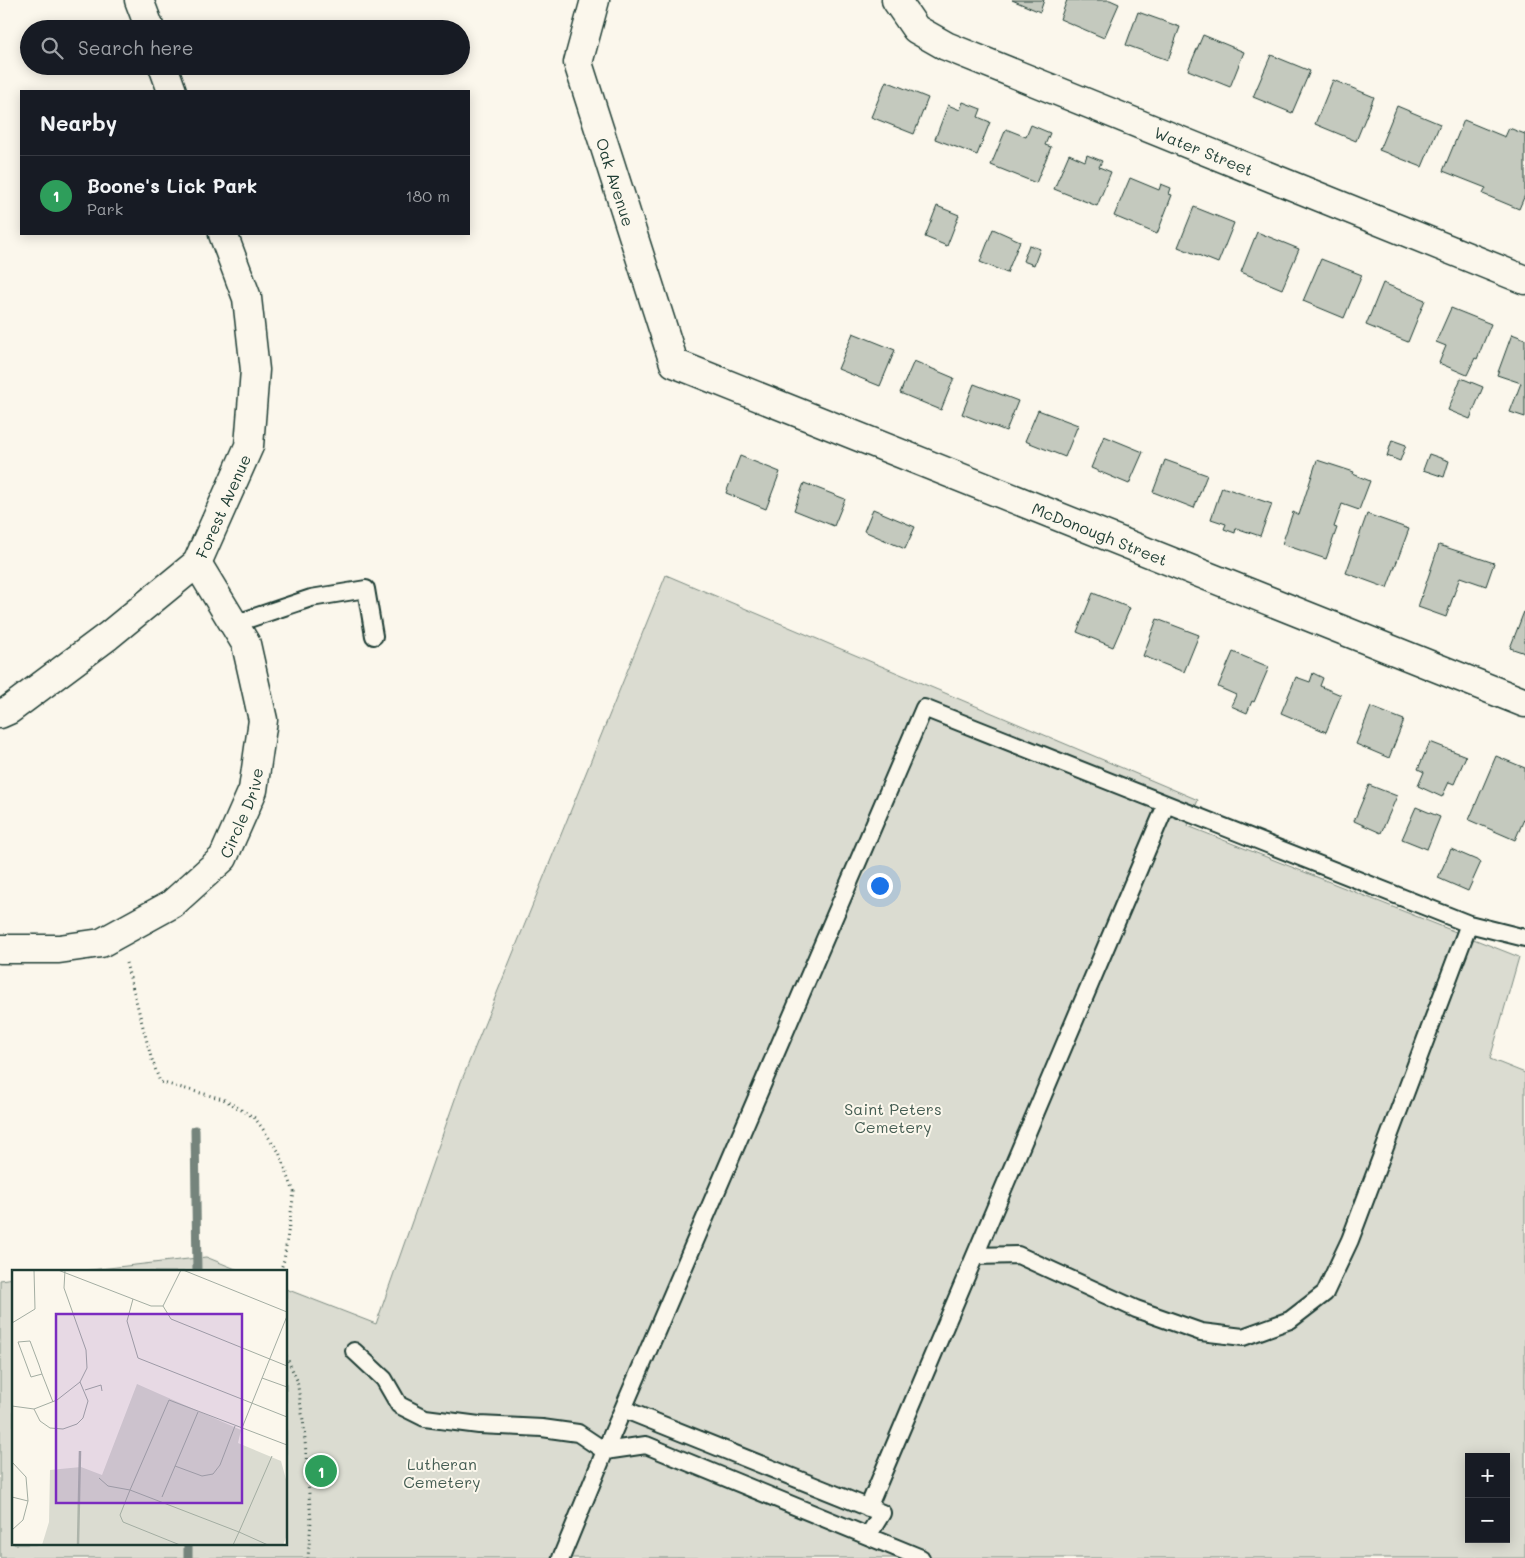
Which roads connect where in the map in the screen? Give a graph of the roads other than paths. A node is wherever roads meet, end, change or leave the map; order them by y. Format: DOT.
graph roads {
  1 [pos="139,0"];
  2 [pos="595,0"];
  3 [pos="896,0"];
  4 [pos="147,20"];
  5 [pos="166,75"];
  6 [pos="172,90"];
  7 [pos="223,235"];
  8 [pos="1525,280"];
  9 [pos="674,362"];
  10 [pos="197,563"];
  11 [pos="234,624"];
  12 [pos="374,636"];
  13 [pos="1525,703"];
  14 [pos="0,714"];
  15 [pos="1166,805"];
  16 [pos="1469,924"];
  17 [pos="1525,938"];
  18 [pos="0,949"];
  19 [pos="975,1256"];
  20 [pos="354,1350"];
  21 [pos="623,1409"];
  22 [pos="604,1451"];
  23 [pos="868,1508"];
  24 [pos="868,1536"];
  25 [pos="561,1558"];
  26 [pos="921,1558"];
  1 -- 4 [label="street"];
  2 -- 9 [label="street, Oak Avenue"];
  3 -- 8 [label="street, Water Street"];
  5 -- 6 [label="street"];
  7 -- 10 [label="street, Forest Avenue"];
  9 -- 13 [label="street, McDonough Street"];
  10 -- 11 [label="street, Circle Drive"];
  10 -- 14 [label="street, Forest Avenue"];
  11 -- 12 [label="lane"];
  11 -- 18 [label="street, Circle Drive"];
  15 -- 16 [label="lane"];
  15 -- 19 [label="lane"];
  15 -- 21 [label="lane"];
  16 -- 17 [label="lane"];
  16 -- 19 [label="lane"];
  19 -- 23 [label="lane"];
  20 -- 22 [label="lane"];
  21 -- 22 [label="lane"];
  21 -- 23 [label="lane"];
  22 -- 24 [label="lane"];
  22 -- 25 [label="lane"];
  23 -- 24 [label="lane"];
  24 -- 26 [label="lane"];
}
